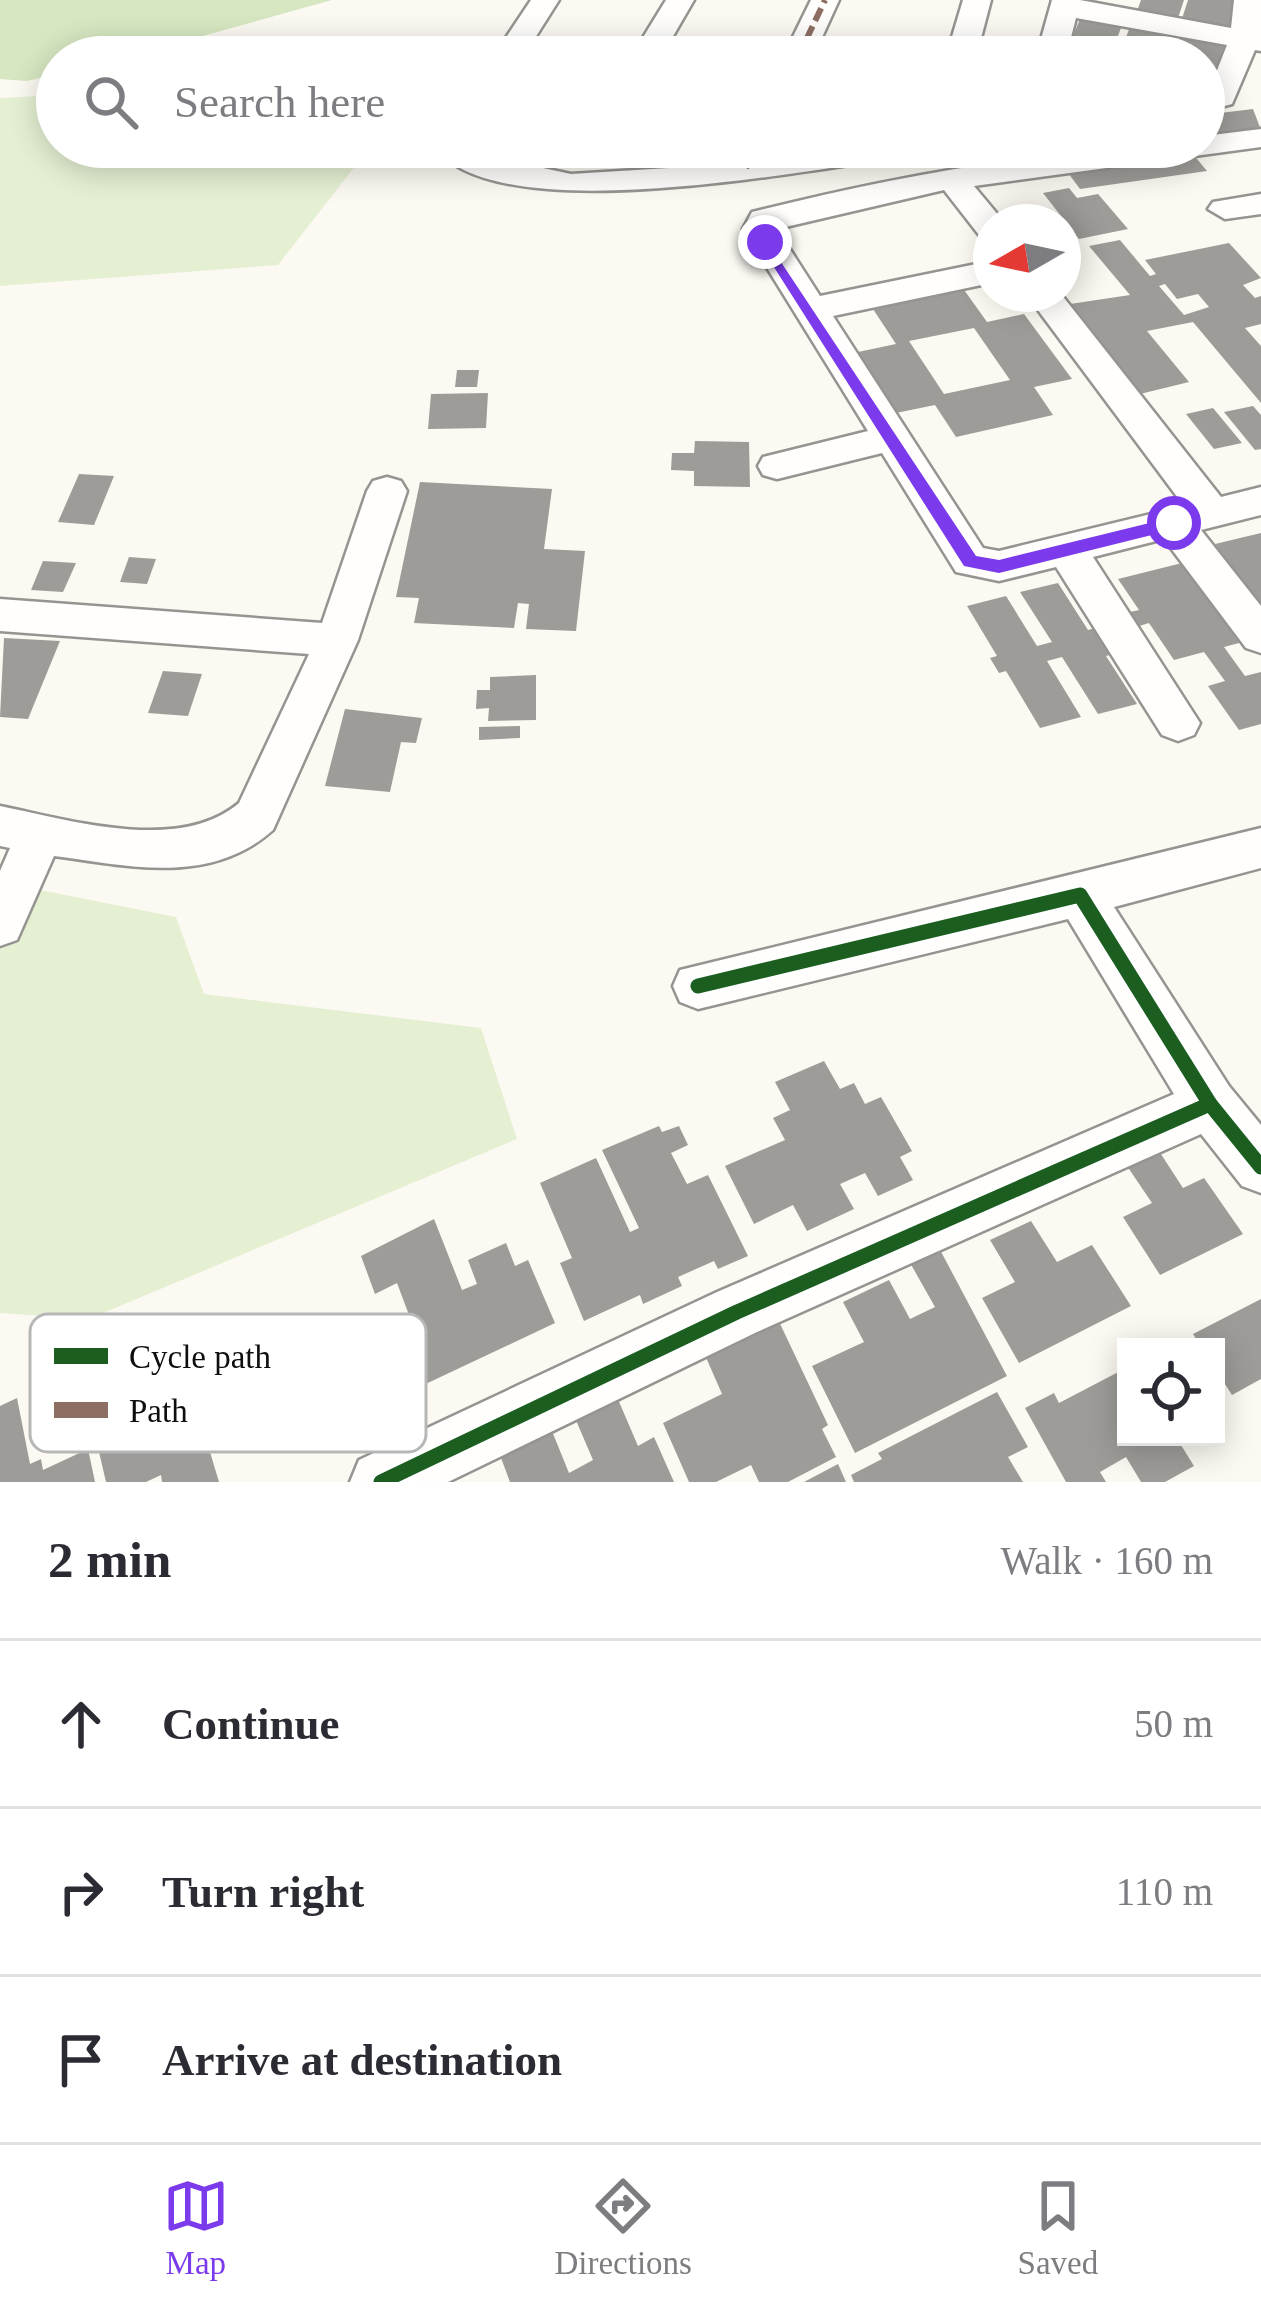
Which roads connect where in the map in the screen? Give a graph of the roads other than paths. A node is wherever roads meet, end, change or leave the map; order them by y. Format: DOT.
graph roads {
  1 [pos="545,0"];
  2 [pos="680,0"];
  3 [pos="825,0"];
  4 [pos="977,0"];
  5 [pos="1248,0"];
  6 [pos="1065,3"];
  7 [pos="522,36"];
  8 [pos="659,36"];
  9 [pos="809,36"];
  10 [pos="967,36"];
  11 [pos="1056,36"];
  12 [pos="1252,40"];
  13 [pos="1225,91"];
  14 [pos="1261,138"];
  15 [pos="1225,143"];
  16 [pos="498,168"];
  17 [pos="581,168"];
  18 [pos="682,168"];
  19 [pos="1032,168"];
  20 [pos="952,178"];
  21 [pos="571,184"];
  22 [pos="1261,204"];
  23 [pos="973,205"];
  24 [pos="1225,209"];
  25 [pos="973,276"];
  26 [pos="808,310"];
  27 [pos="1054,312"];
  28 [pos="891,438"];
  29 [pos="777,466"];
  30 [pos="387,491"];
  31 [pos="1261,501"];
  32 [pos="1193,518"];
  33 [pos="1066,550"];
  34 [pos="0,615"];
  35 [pos="1261,637"];
  36 [pos="338,640"];
  37 [pos="1178,723"];
  38 [pos="20,830"];
  39 [pos="1261,848"];
  40 [pos="1080,895"];
  41 [pos="0,925"];
  42 [pos="698,986"];
  43 [pos="1210,1104"];
  44 [pos="1261,1167"];
  45 [pos="382,1482"];
  1 -- 7 [label="street"];
  2 -- 8 [label="street"];
  3 -- 9 [label="street"];
  4 -- 10 [label="street"];
  5 -- 12 [label="street"];
  6 -- 11 [label="street"];
  6 -- 12 [label="street"];
  12 -- 13 [label="street"];
  14 -- 15 [label="street"];
  16 -- 21 [label="street"];
  17 -- 21 [label="street"];
  18 -- 21 [label="street"];
  19 -- 20 [label="street"];
  20 -- 23 [label="street"];
  20 -- 26 [label="street"];
  22 -- 24 [label="street"];
  25 -- 26 [label="street"];
  26 -- 28 [label="street"];
  27 -- 32 [label="street"];
  28 -- 29 [label="street"];
  28 -- 33 [label="street"];
  30 -- 36 [label="street"];
  31 -- 32 [label="street"];
  32 -- 33 [label="street"];
  32 -- 35 [label="street"];
  33 -- 37 [label="street"];
  34 -- 36 [label="street"];
  36 -- 38 [label="street"];
  38 -- 41 [label="street"];
  39 -- 40 [label="street"];
  40 -- 42 [label="street"];
  40 -- 43 [label="street"];
  43 -- 44 [label="street"];
  43 -- 45 [label="street"];
}
